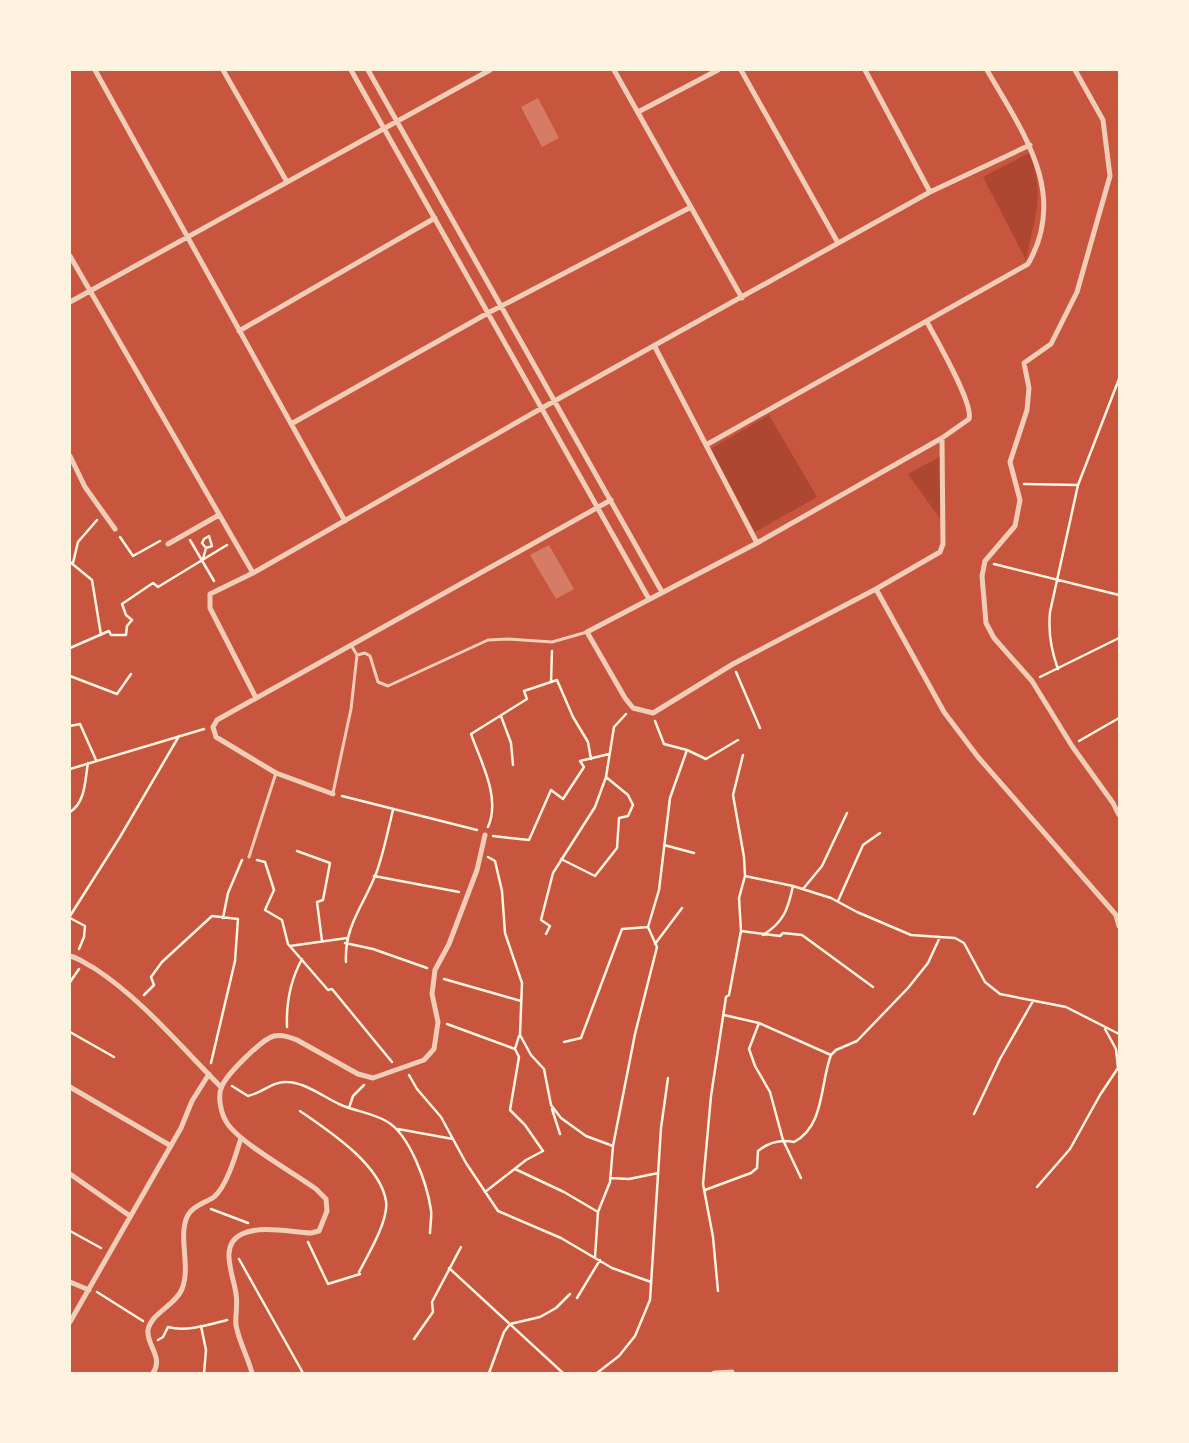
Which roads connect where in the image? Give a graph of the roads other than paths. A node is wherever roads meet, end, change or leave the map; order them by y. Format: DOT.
graph roads {
  1 [pos="95,70"];
  2 [pos="223,70"];
  3 [pos="351,70"];
  4 [pos="368,70"];
  5 [pos="490,70"];
  6 [pos="614,70"];
  7 [pos="718,70"];
  8 [pos="741,70"];
  9 [pos="865,70"];
  10 [pos="987,70"];
  11 [pos="1075,70"];
  12 [pos="638,112"];
  13 [pos="396,120"];
  14 [pos="383,127"];
  15 [pos="1030,145"];
  16 [pos="287,182"];
  17 [pos="930,192"];
  18 [pos="691,207"];
  19 [pos="435,218"];
  20 [pos="187,237"];
  21 [pos="838,243"];
  22 [pos="70,256"];
  23 [pos="90,290"];
  24 [pos="742,298"];
  25 [pos="70,302"];
  26 [pos="502,306"];
  27 [pos="488,313"];
  28 [pos="927,322"];
  29 [pos="239,331"];
  30 [pos="654,347"];
  31 [pos="556,400"];
  32 [pos="542,408"];
  33 [pos="291,424"];
  34 [pos="942,438"];
  35 [pos="706,445"];
  36 [pos="70,456"];
  37 [pos="611,500"];
  38 [pos="598,507"];
  39 [pos="219,515"];
  40 [pos="345,521"];
  41 [pos="115,529"];
  42 [pos="757,543"];
  43 [pos="168,544"];
  44 [pos="253,573"];
  45 [pos="876,589"];
  46 [pos="662,592"];
  47 [pos="649,599"];
  48 [pos="587,632"];
  49 [pos="351,645"];
  50 [pos="357,655"];
  51 [pos="256,698"];
  52 [pos="276,773"];
  53 [pos="333,794"];
  54 [pos="1119,815"];
  55 [pos="485,835"];
  56 [pos="250,857"];
  57 [pos="1119,926"];
  58 [pos="73,956"];
  59 [pos="208,1074"];
  60 [pos="70,1087"];
  61 [pos="221,1087"];
  62 [pos="241,1138"];
  63 [pos="172,1146"];
  64 [pos="70,1174"];
  65 [pos="130,1216"];
  66 [pos="70,1282"];
  67 [pos="89,1290"];
  68 [pos="70,1322"];
  69 [pos="732,1372"];
  70 [pos="154,1373"];
  71 [pos="252,1373"];
  72 [pos="714,1373"];
  1 -- 20 [label="street"];
  2 -- 16 [label="street"];
  3 -- 14 [label="street"];
  4 -- 13 [label="street"];
  5 -- 13 [label="street"];
  6 -- 12 [label="street"];
  7 -- 12 [label="street"];
  8 -- 21 [label="street"];
  9 -- 17 [label="street"];
  10 -- 15 [label="street"];
  11 -- 54 [label="street"];
  12 -- 18 [label="street"];
  13 -- 14 [label="street"];
  13 -- 26 [label="street"];
  14 -- 16 [label="street"];
  14 -- 19 [label="street"];
  15 -- 17 [label="street"];
  15 -- 28 [label="street"];
  16 -- 20 [label="street"];
  17 -- 21 [label="street"];
  18 -- 24 [label="street"];
  18 -- 26 [label="street"];
  19 -- 27 [label="street"];
  19 -- 29 [label="street"];
  20 -- 23 [label="street"];
  20 -- 29 [label="street"];
  21 -- 24 [label="street"];
  22 -- 23 [label="street"];
  23 -- 25 [label="street"];
  23 -- 39 [label="street"];
  24 -- 30 [label="street"];
  26 -- 27 [label="street"];
  26 -- 31 [label="street"];
  27 -- 32 [label="street"];
  27 -- 33 [label="street"];
  28 -- 34 [label="street"];
  28 -- 35 [label="street"];
  29 -- 33 [label="street"];
  30 -- 31 [label="street"];
  30 -- 35 [label="street"];
  31 -- 32 [label="street"];
  31 -- 37 [label="street"];
  32 -- 38 [label="street"];
  32 -- 40 [label="street"];
  33 -- 40 [label="street"];
  34 -- 42 [label="street"];
  34 -- 45 [label="street"];
  35 -- 42 [label="street"];
  36 -- 41 [label="street"];
  37 -- 38 [label="street"];
  37 -- 46 [label="street"];
  38 -- 47 [label="street"];
  38 -- 49 [label="street"];
  39 -- 43 [label="street"];
  39 -- 44 [label="street"];
  40 -- 44 [label="street"];
  42 -- 46 [label="street"];
  44 -- 51 [label="street"];
  45 -- 48 [label="street"];
  45 -- 57 [label="street"];
  46 -- 47 [label="street"];
  47 -- 48 [label="street"];
  48 -- 50 [label="lane"];
  49 -- 50 [label="lane"];
  49 -- 51 [label="street"];
  50 -- 53 [label="lane"];
  51 -- 52 [label="street"];
  52 -- 53 [label="street"];
  52 -- 56 [label="lane"];
  55 -- 61 [label="street"];
  58 -- 59 [label="street"];
  59 -- 61 [label="street"];
  59 -- 63 [label="street"];
  60 -- 63 [label="street"];
  61 -- 62 [label="street"];
  62 -- 70 [label="street"];
  62 -- 71 [label="street"];
  63 -- 65 [label="street"];
  64 -- 65 [label="street"];
  65 -- 67 [label="street"];
  66 -- 67 [label="street"];
  67 -- 68 [label="street"];
  69 -- 72 [label="street"];
}
